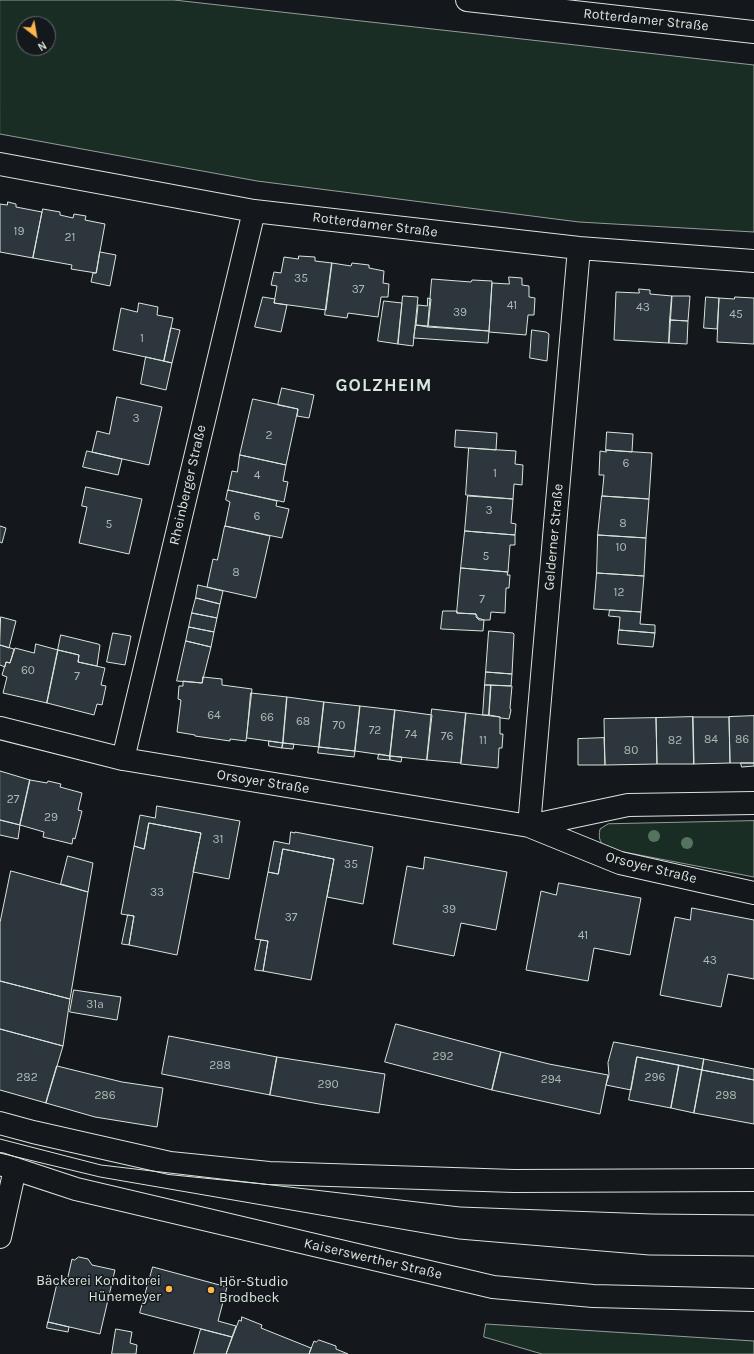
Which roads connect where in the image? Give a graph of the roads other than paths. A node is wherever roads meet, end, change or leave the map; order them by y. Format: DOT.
graph roads {
  1 [pos="467,0"];
  2 [pos="754,32"];
  3 [pos="0,164"];
  4 [pos="254,211"];
  5 [pos="579,248"];
  6 [pos="754,261"];
  7 [pos="0,728"];
  8 [pos="123,759"];
  9 [pos="754,803"];
  10 [pos="529,826"];
  11 [pos="754,893"];
  12 [pos="0,1123"];
  13 [pos="7,1166"];
  14 [pos="754,1180"];
  15 [pos="0,1237"];
  16 [pos="754,1300"];
  1 -- 2 [label="street, Rotterdamer Straße"];
  3 -- 4 [label="street, Rotterdamer Straße"];
  4 -- 5 [label="street, Rotterdamer Straße"];
  4 -- 8 [label="street, Rheinberger Straße"];
  5 -- 6 [label="street, Rotterdamer Straße"];
  5 -- 10 [label="street, Gelderner Straße"];
  7 -- 8 [label="street, Orsoyer Straße"];
  8 -- 10 [label="street, Orsoyer Straße"];
  9 -- 10 [label="street, Orsoyer Straße"];
  10 -- 11 [label="street, Orsoyer Straße"];
  12 -- 14 [label="street"];
  13 -- 15 [label="street"];
  13 -- 16 [label="street, Kaiserswerther Straße"];
}
